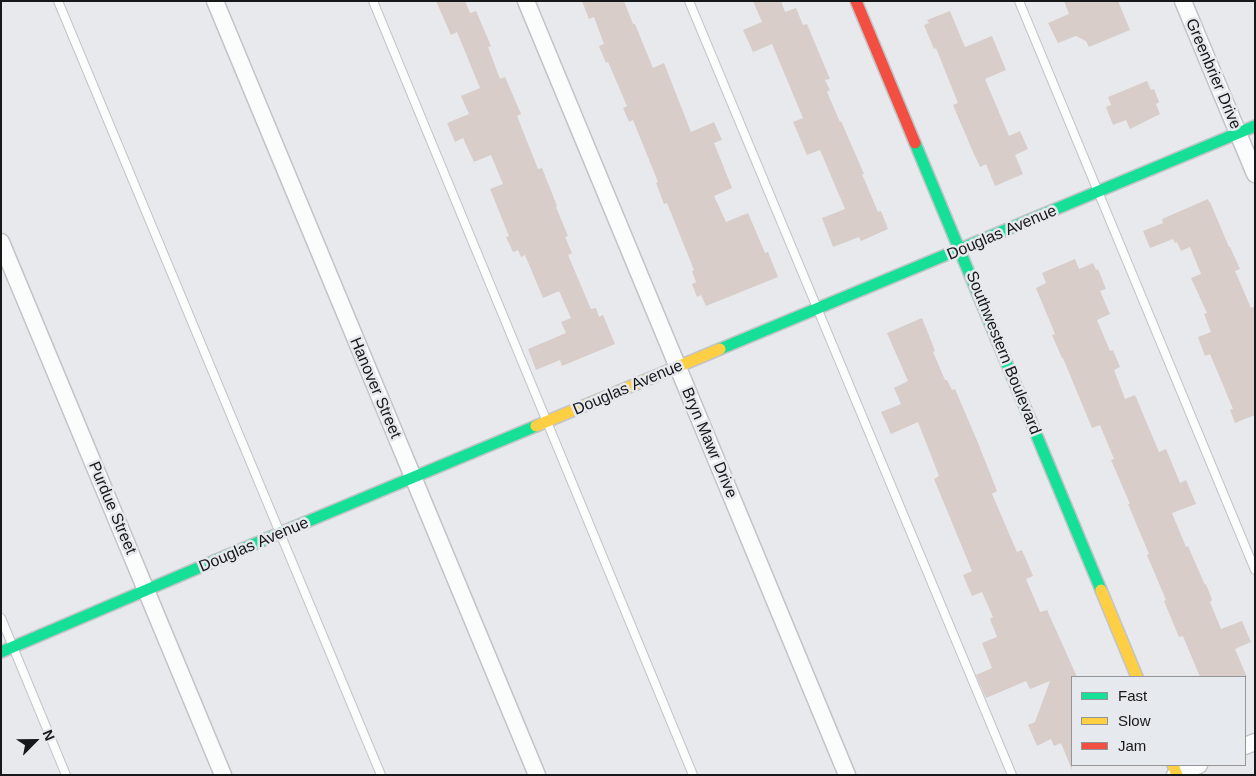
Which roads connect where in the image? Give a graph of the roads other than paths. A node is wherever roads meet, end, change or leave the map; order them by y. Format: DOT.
graph roads {
  1 [pos="58,1"];
  2 [pos="215,1"];
  3 [pos="373,1"];
  4 [pos="526,1"];
  5 [pos="689,1"];
  6 [pos="856,1"];
  7 [pos="1019,1"];
  8 [pos="1183,1"];
  9 [pos="1255,126"];
  10 [pos="1238,134"];
  11 [pos="1255,174"];
  12 [pos="1098,192"];
  13 [pos="1,242"];
  14 [pos="960,250"];
  15 [pos="817,310"];
  16 [pos="678,368"];
  17 [pos="547,422"];
  18 [pos="412,478"];
  19 [pos="280,533"];
  20 [pos="1255,570"];
  21 [pos="146,591"];
  22 [pos="1,618"];
  23 [pos="14,647"];
  24 [pos="1,652"];
  25 [pos="1137,676"];
  26 [pos="1197,766"];
  27 [pos="66,775"];
  28 [pos="223,775"];
  29 [pos="381,775"];
  30 [pos="537,775"];
  31 [pos="693,775"];
  32 [pos="847,775"];
  33 [pos="1012,775"];
  34 [pos="1176,775"];
  1 -- 19 [label="lane"];
  2 -- 18 [label="street, Hanover Street"];
  3 -- 17 [label="lane"];
  4 -- 16 [label="street, Bryn Mawr Drive"];
  5 -- 15 [label="lane"];
  6 -- 14 [label="street, Southwestern Boulevard"];
  7 -- 12 [label="lane"];
  8 -- 10 [label="street, Greenbrier Drive"];
  9 -- 10 [label="street, Douglas Avenue"];
  10 -- 11 [label="street, Greenbrier Drive"];
  10 -- 12 [label="street, Douglas Avenue"];
  12 -- 14 [label="street, Douglas Avenue"];
  12 -- 20 [label="lane"];
  13 -- 21 [label="street, Purdue Street"];
  14 -- 15 [label="street, Douglas Avenue"];
  14 -- 25 [label="street, Southwestern Boulevard"];
  15 -- 16 [label="street, Douglas Avenue"];
  15 -- 33 [label="lane"];
  16 -- 17 [label="street, Douglas Avenue"];
  16 -- 32 [label="street, Bryn Mawr Drive"];
  17 -- 18 [label="street, Douglas Avenue"];
  17 -- 31 [label="lane"];
  18 -- 19 [label="street, Douglas Avenue"];
  18 -- 30 [label="street, Hanover Street"];
  19 -- 21 [label="street, Douglas Avenue"];
  19 -- 29 [label="lane"];
  21 -- 23 [label="street, Douglas Avenue"];
  21 -- 28 [label="street, Purdue Street"];
  22 -- 23 [label="lane"];
  23 -- 24 [label="street, Douglas Avenue"];
  23 -- 27 [label="lane"];
  26 -- 34 [label="street"];
}
